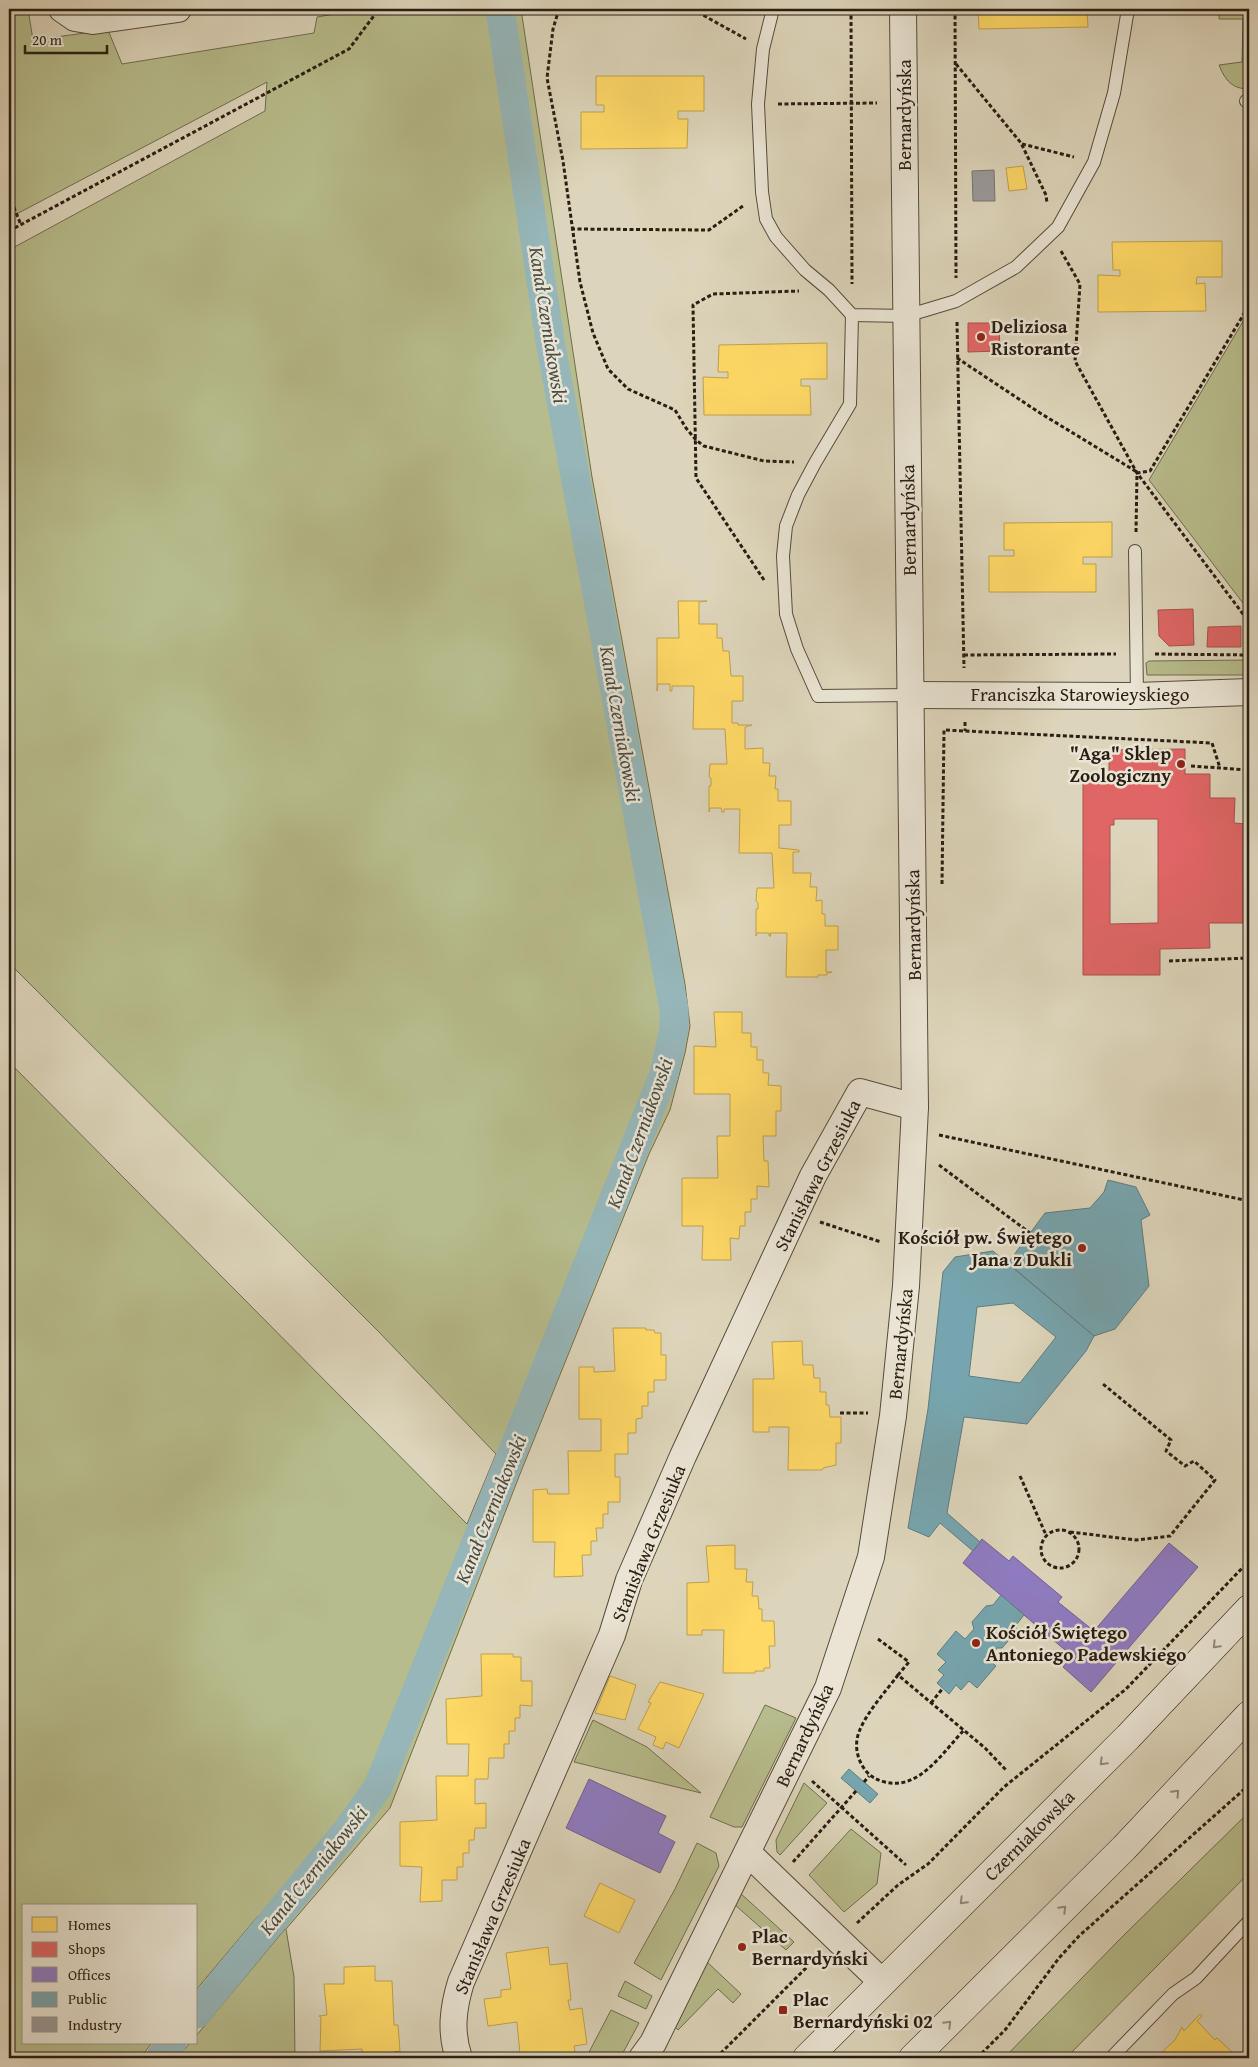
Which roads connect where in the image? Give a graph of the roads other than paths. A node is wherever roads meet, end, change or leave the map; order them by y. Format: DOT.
graph roads {
  1 [pos="62,9"];
  2 [pos="178,9"];
  3 [pos="773,9"];
  4 [pos="903,9"];
  5 [pos="1128,9"];
  6 [pos="852,315"];
  7 [pos="906,316"];
  8 [pos="1136,551"];
  9 [pos="1249,692"];
  10 [pos="910,695"];
  11 [pos="1137,696"];
  12 [pos="914,1128"];
  13 [pos="1249,1610"];
  14 [pos="1249,1716"];
  15 [pos="748,1853"];
  16 [pos="1249,1921"];
  17 [pos="882,1982"];
  18 [pos="459,2058"];
  19 [pos="642,2058"];
  20 [pos="806,2058"];
  21 [pos="913,2058"];
  22 [pos="1111,2058"];
  1 -- 2 [label="street"];
  3 -- 6 [label="lane"];
  4 -- 7 [label="street, Bernardyńska"];
  5 -- 7 [label="lane"];
  6 -- 7 [label="lane"];
  6 -- 10 [label="lane"];
  7 -- 10 [label="street, Bernardyńska"];
  8 -- 11 [label="lane"];
  9 -- 11 [label="street, Franciszka Starowieyskiego"];
  10 -- 11 [label="street, Franciszka Starowieyskiego"];
  10 -- 12 [label="street, Bernardyńska"];
  12 -- 15 [label="street, Bernardyńska"];
  12 -- 18 [label="street, Stanisława Grzesiuka"];
  13 -- 17 [label="main road, Czerniakowska, one-way"];
  21 -- 14 [label="main road, one-way"];
  15 -- 17 [label="street"];
  15 -- 19 [label="street"];
  16 -- 22 [label="lane"];
  17 -- 20 [label="main road, Czerniakowska"];
}
